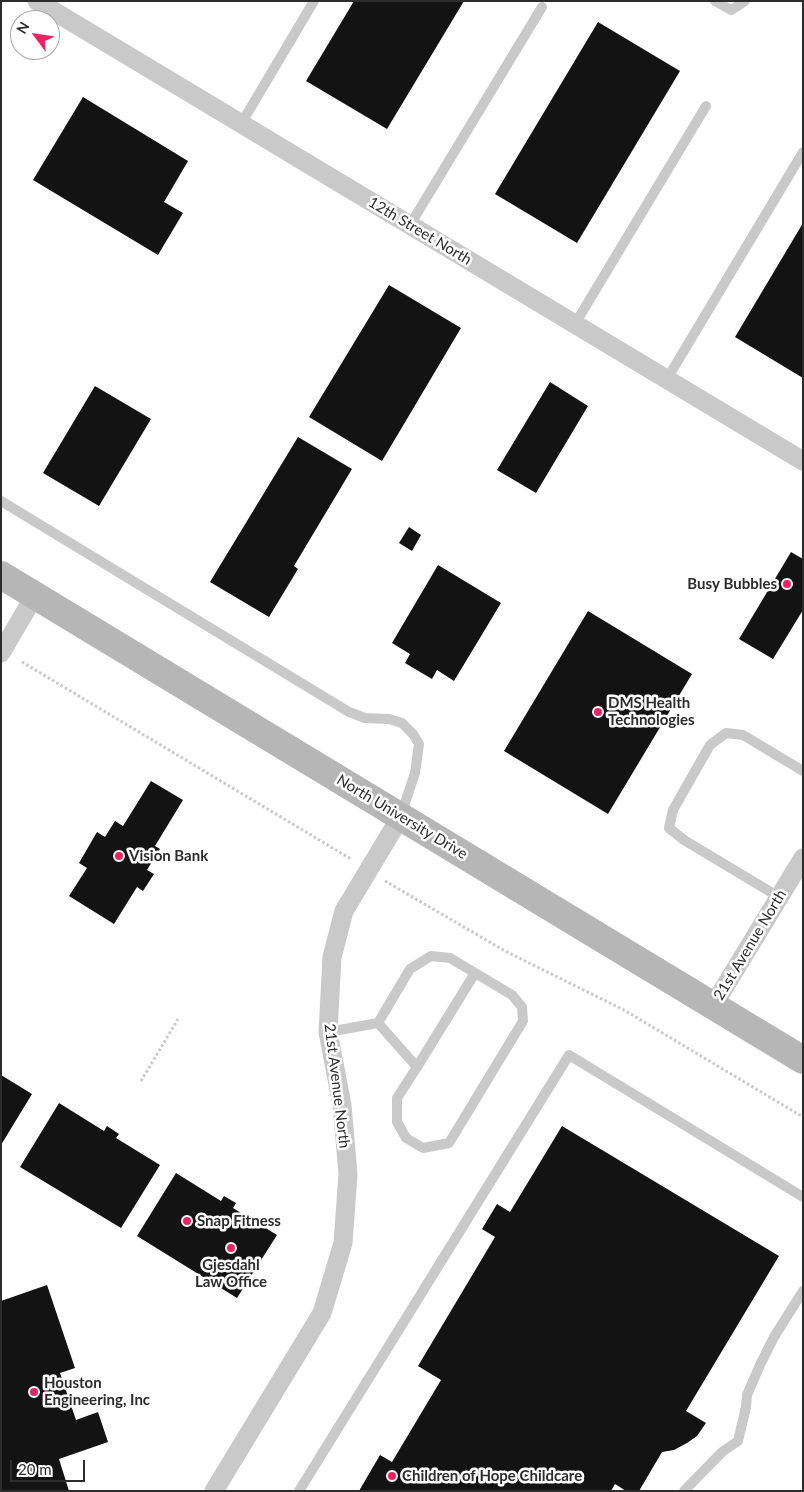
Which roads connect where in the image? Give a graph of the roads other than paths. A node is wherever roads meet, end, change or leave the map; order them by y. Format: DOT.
graph roads {
  1 [pos="37,1"];
  2 [pos="314,1"];
  3 [pos="715,1"];
  4 [pos="745,1"];
  5 [pos="542,7"];
  6 [pos="706,106"];
  7 [pos="241,124"];
  8 [pos="803,152"];
  9 [pos="410,225"];
  10 [pos="575,324"];
  11 [pos="667,379"];
  12 [pos="803,461"];
  13 [pos="1,501"];
  14 [pos="1,575"];
  15 [pos="35,595"];
  16 [pos="2,652"];
  17 [pos="803,771"];
  18 [pos="401,816"];
  19 [pos="803,858"];
  20 [pos="779,897"];
  21 [pos="475,973"];
  22 [pos="713,1006"];
  23 [pos="378,1023"];
  24 [pos="328,1032"];
  25 [pos="803,1060"];
  26 [pos="417,1067"];
  27 [pos="803,1197"];
  28 [pos="803,1292"];
  29 [pos="214,1491"];
  30 [pos="299,1491"];
  31 [pos="684,1491"];
  1 -- 7 [label="street, 12th Street North"];
  2 -- 7 [label="lane"];
  3 -- 4 [label="lane"];
  5 -- 9 [label="lane"];
  6 -- 10 [label="lane"];
  7 -- 9 [label="street, 12th Street North"];
  8 -- 11 [label="lane"];
  9 -- 10 [label="street, 12th Street North"];
  10 -- 11 [label="street, 12th Street North"];
  11 -- 12 [label="street, 12th Street North"];
  13 -- 18 [label="lane"];
  14 -- 15 [label="main road, North University Drive"];
  15 -- 16 [label="street"];
  15 -- 18 [label="main road, North University Drive"];
  17 -- 20 [label="lane"];
  18 -- 22 [label="main road, North University Drive"];
  18 -- 24 [label="street, 21st Avenue North"];
  19 -- 20 [label="street, 21st Avenue North"];
  20 -- 22 [label="street, 21st Avenue North"];
  21 -- 23 [label="lane"];
  21 -- 26 [label="lane"];
  21 -- 26 [label="lane"];
  22 -- 25 [label="main road, North University Drive"];
  23 -- 24 [label="lane"];
  23 -- 26 [label="lane"];
  24 -- 29 [label="street, 21st Avenue North"];
  27 -- 30 [label="lane"];
  28 -- 31 [label="lane"];
}
